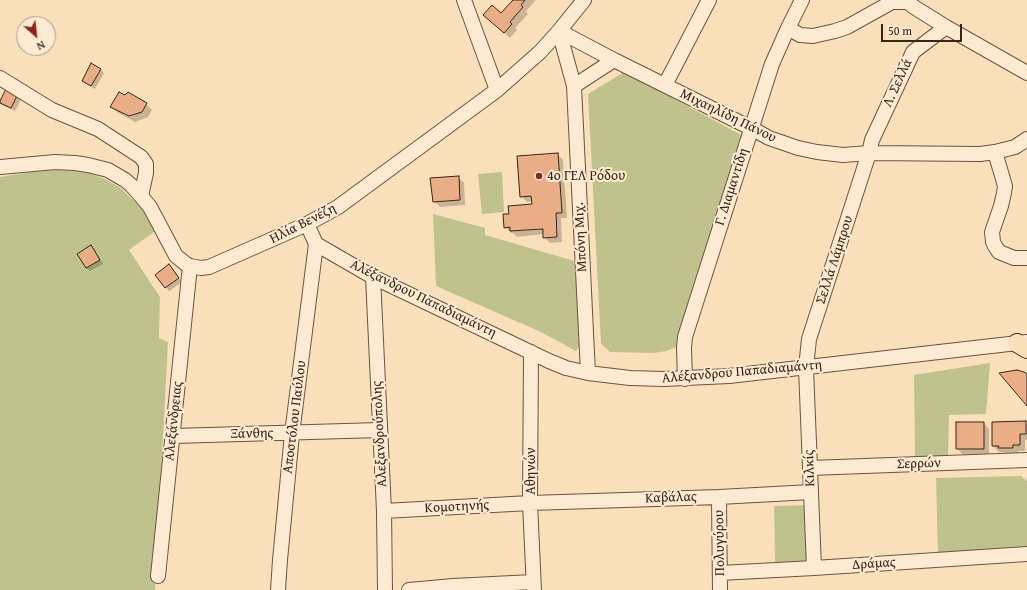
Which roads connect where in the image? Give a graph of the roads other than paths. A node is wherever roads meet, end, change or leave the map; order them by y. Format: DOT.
graph roads {
  1 [pos="464,0"];
  2 [pos="584,0"];
  3 [pos="709,0"];
  4 [pos="802,0"];
  5 [pos="911,2"];
  6 [pos="946,27"];
  7 [pos="788,28"];
  8 [pos="559,30"];
  9 [pos="614,60"];
  10 [pos="1027,73"];
  11 [pos="0,78"];
  12 [pos="665,85"];
  13 [pos="574,86"];
  14 [pos="496,90"];
  15 [pos="751,128"];
  16 [pos="1027,139"];
  17 [pos="995,152"];
  18 [pos="869,153"];
  19 [pos="0,167"];
  20 [pos="141,196"];
  21 [pos="307,224"];
  22 [pos="316,244"];
  23 [pos="1027,258"];
  24 [pos="190,266"];
  25 [pos="373,277"];
  26 [pos="1024,345"];
  27 [pos="531,352"];
  28 [pos="806,368"];
  29 [pos="588,373"];
  30 [pos="685,379"];
  31 [pos="380,430"];
  32 [pos="292,434"];
  33 [pos="173,436"];
  34 [pos="1027,460"];
  35 [pos="810,468"];
  36 [pos="811,492"];
  37 [pos="719,497"];
  38 [pos="530,503"];
  39 [pos="384,511"];
  40 [pos="1027,554"];
  41 [pos="814,568"];
  42 [pos="720,573"];
  43 [pos="158,576"];
  44 [pos="533,586"];
  45 [pos="453,588"];
  46 [pos="278,590"];
  47 [pos="385,590"];
  48 [pos="409,590"];
  49 [pos="720,590"];
  1 -- 14 [label="street"];
  2 -- 8 [label="street, Ηλία Βενέζη"];
  3 -- 12 [label="street"];
  4 -- 7 [label="street, Γ. Διαμαντίδη"];
  5 -- 6 [label="street"];
  5 -- 7 [label="street"];
  6 -- 10 [label="street"];
  6 -- 18 [label="street, Λ. Σελλά"];
  7 -- 15 [label="street, Γ. Διαμαντίδη"];
  8 -- 9 [label="street, Μιχαηλίδη Πάνου"];
  8 -- 13 [label="street, Μπόνη Μιχ."];
  8 -- 14 [label="street, Ηλία Βενέζη"];
  9 -- 12 [label="street, Μιχαηλίδη Πάνου"];
  9 -- 13 [label="street"];
  11 -- 20 [label="street"];
  12 -- 15 [label="street, Μιχαηλίδη Πάνου"];
  13 -- 29 [label="street, Μπόνη Μιχ."];
  14 -- 21 [label="street, Ηλία Βενέζη"];
  15 -- 18 [label="street, Μιχαηλίδη Πάνου"];
  15 -- 30 [label="street, Γ. Διαμαντίδη"];
  16 -- 17 [label="street, Μιχαηλίδη Πάνου"];
  17 -- 18 [label="street, Μιχαηλίδη Πάνου"];
  17 -- 23 [label="street"];
  18 -- 28 [label="street, Σελλά Λάμπρου"];
  19 -- 20 [label="street"];
  20 -- 24 [label="street"];
  21 -- 22 [label="street"];
  21 -- 24 [label="street, Ηλία Βενέζη"];
  22 -- 25 [label="street, Αλέξανδρου Παπαδιαμάντη"];
  22 -- 32 [label="street, Αποστόλου Παύλου"];
  24 -- 33 [label="street, Αλεξάνδρειας"];
  25 -- 27 [label="street, Αλέξανδρου Παπαδιαμάντη"];
  25 -- 31 [label="street, Αλεξανδρούπολης"];
  26 -- 28 [label="street, Αλέξανδρου Παπαδιαμάντη"];
  27 -- 29 [label="street, Αλέξανδρου Παπαδιαμάντη"];
  27 -- 38 [label="street, Αθηνών"];
  28 -- 30 [label="street, Αλέξανδρου Παπαδιαμάντη"];
  28 -- 35 [label="street, Κιλκίς"];
  29 -- 30 [label="street, Αλέξανδρου Παπαδιαμάντη"];
  31 -- 32 [label="street, Ξάνθης"];
  31 -- 39 [label="street, Αλεξανδρούπολης"];
  32 -- 33 [label="street, Ξάνθης"];
  32 -- 46 [label="street, Αποστόλου Παύλου"];
  33 -- 43 [label="street, Αλεξάνδρειας"];
  34 -- 35 [label="street, Σερρών"];
  35 -- 36 [label="street, Κιλκίς"];
  36 -- 37 [label="street, Καβάλας"];
  36 -- 41 [label="street, Κιλκίς"];
  37 -- 38 [label="street, Καβάλας"];
  37 -- 42 [label="street, Πολυγύρου"];
  38 -- 39 [label="street, Κομοτηνής"];
  38 -- 44 [label="street, Αθηνών"];
  39 -- 47 [label="street, Αλεξανδρούπολης"];
  40 -- 41 [label="street, Δράμας"];
  41 -- 42 [label="street, Δράμας"];
  42 -- 49 [label="street, Πολυγύρου"];
  44 -- 45 [label="street"];
  45 -- 48 [label="street"];
}
